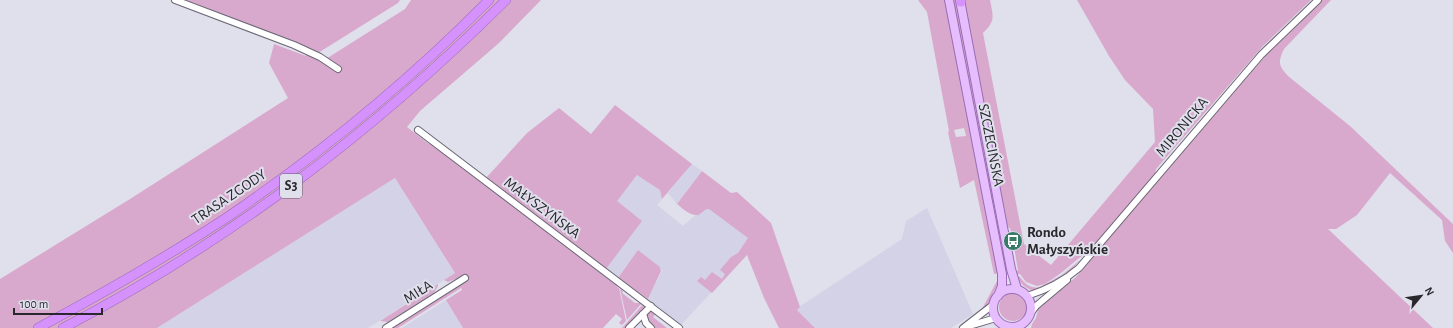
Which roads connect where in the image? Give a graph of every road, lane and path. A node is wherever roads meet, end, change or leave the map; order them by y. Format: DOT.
graph roads {
  1 [pos="175,0"];
  2 [pos="489,0"];
  3 [pos="506,0"];
  4 [pos="949,0"];
  5 [pos="1318,0"];
  6 [pos="961,1"];
  7 [pos="338,69"];
  8 [pos="418,130"];
  9 [pos="1072,274"];
  10 [pos="465,278"];
  11 [pos="1017,289"];
  12 [pos="998,296"];
  13 [pos="1027,296"];
  14 [pos="994,304"];
  15 [pos="650,306"];
  16 [pos="643,314"];
  17 [pos="1029,316"];
  18 [pos="996,318"];
  19 [pos="964,327"];
  20 [pos="1008,327"];
  21 [pos="38,328"];
  22 [pos="63,328"];
  23 [pos="386,328"];
  24 [pos="629,328"];
  25 [pos="651,328"];
  26 [pos="679,328"];
  27 [pos="1028,328"];
  1 -- 7 [label="street"];
  2 -- 21 [label="highway, TRASA ZGODY / S3"];
  3 -- 22 [label="highway, TRASA ZGODY / S3"];
  4 -- 12 [label="main road, SZCZECIŃSKA"];
  5 -- 9 [label="street, MIRONICKA"];
  6 -- 11 [label="main road, SZCZECIŃSKA"];
  8 -- 15 [label="street, MAŁYSZYŃSKA"];
  9 -- 13 [label="street, MIRONICKA"];
  9 -- 17 [label="street, MIRONICKA"];
  10 -- 23 [label="street, MIŁA"];
  11 -- 12 [label="main road"];
  11 -- 13 [label="main road"];
  12 -- 14 [label="main road"];
  13 -- 17 [label="main road"];
  14 -- 18 [label="main road"];
  14 -- 19 [label="street"];
  15 -- 16 [label="street"];
  15 -- 26 [label="street, MAŁYSZYŃSKA"];
  16 -- 24 [label="street"];
  16 -- 25 [label="street"];
  17 -- 20 [label="main road"];
  17 -- 27 [label="main road"];
  18 -- 19 [label="street"];
  18 -- 20 [label="main road"];
}
